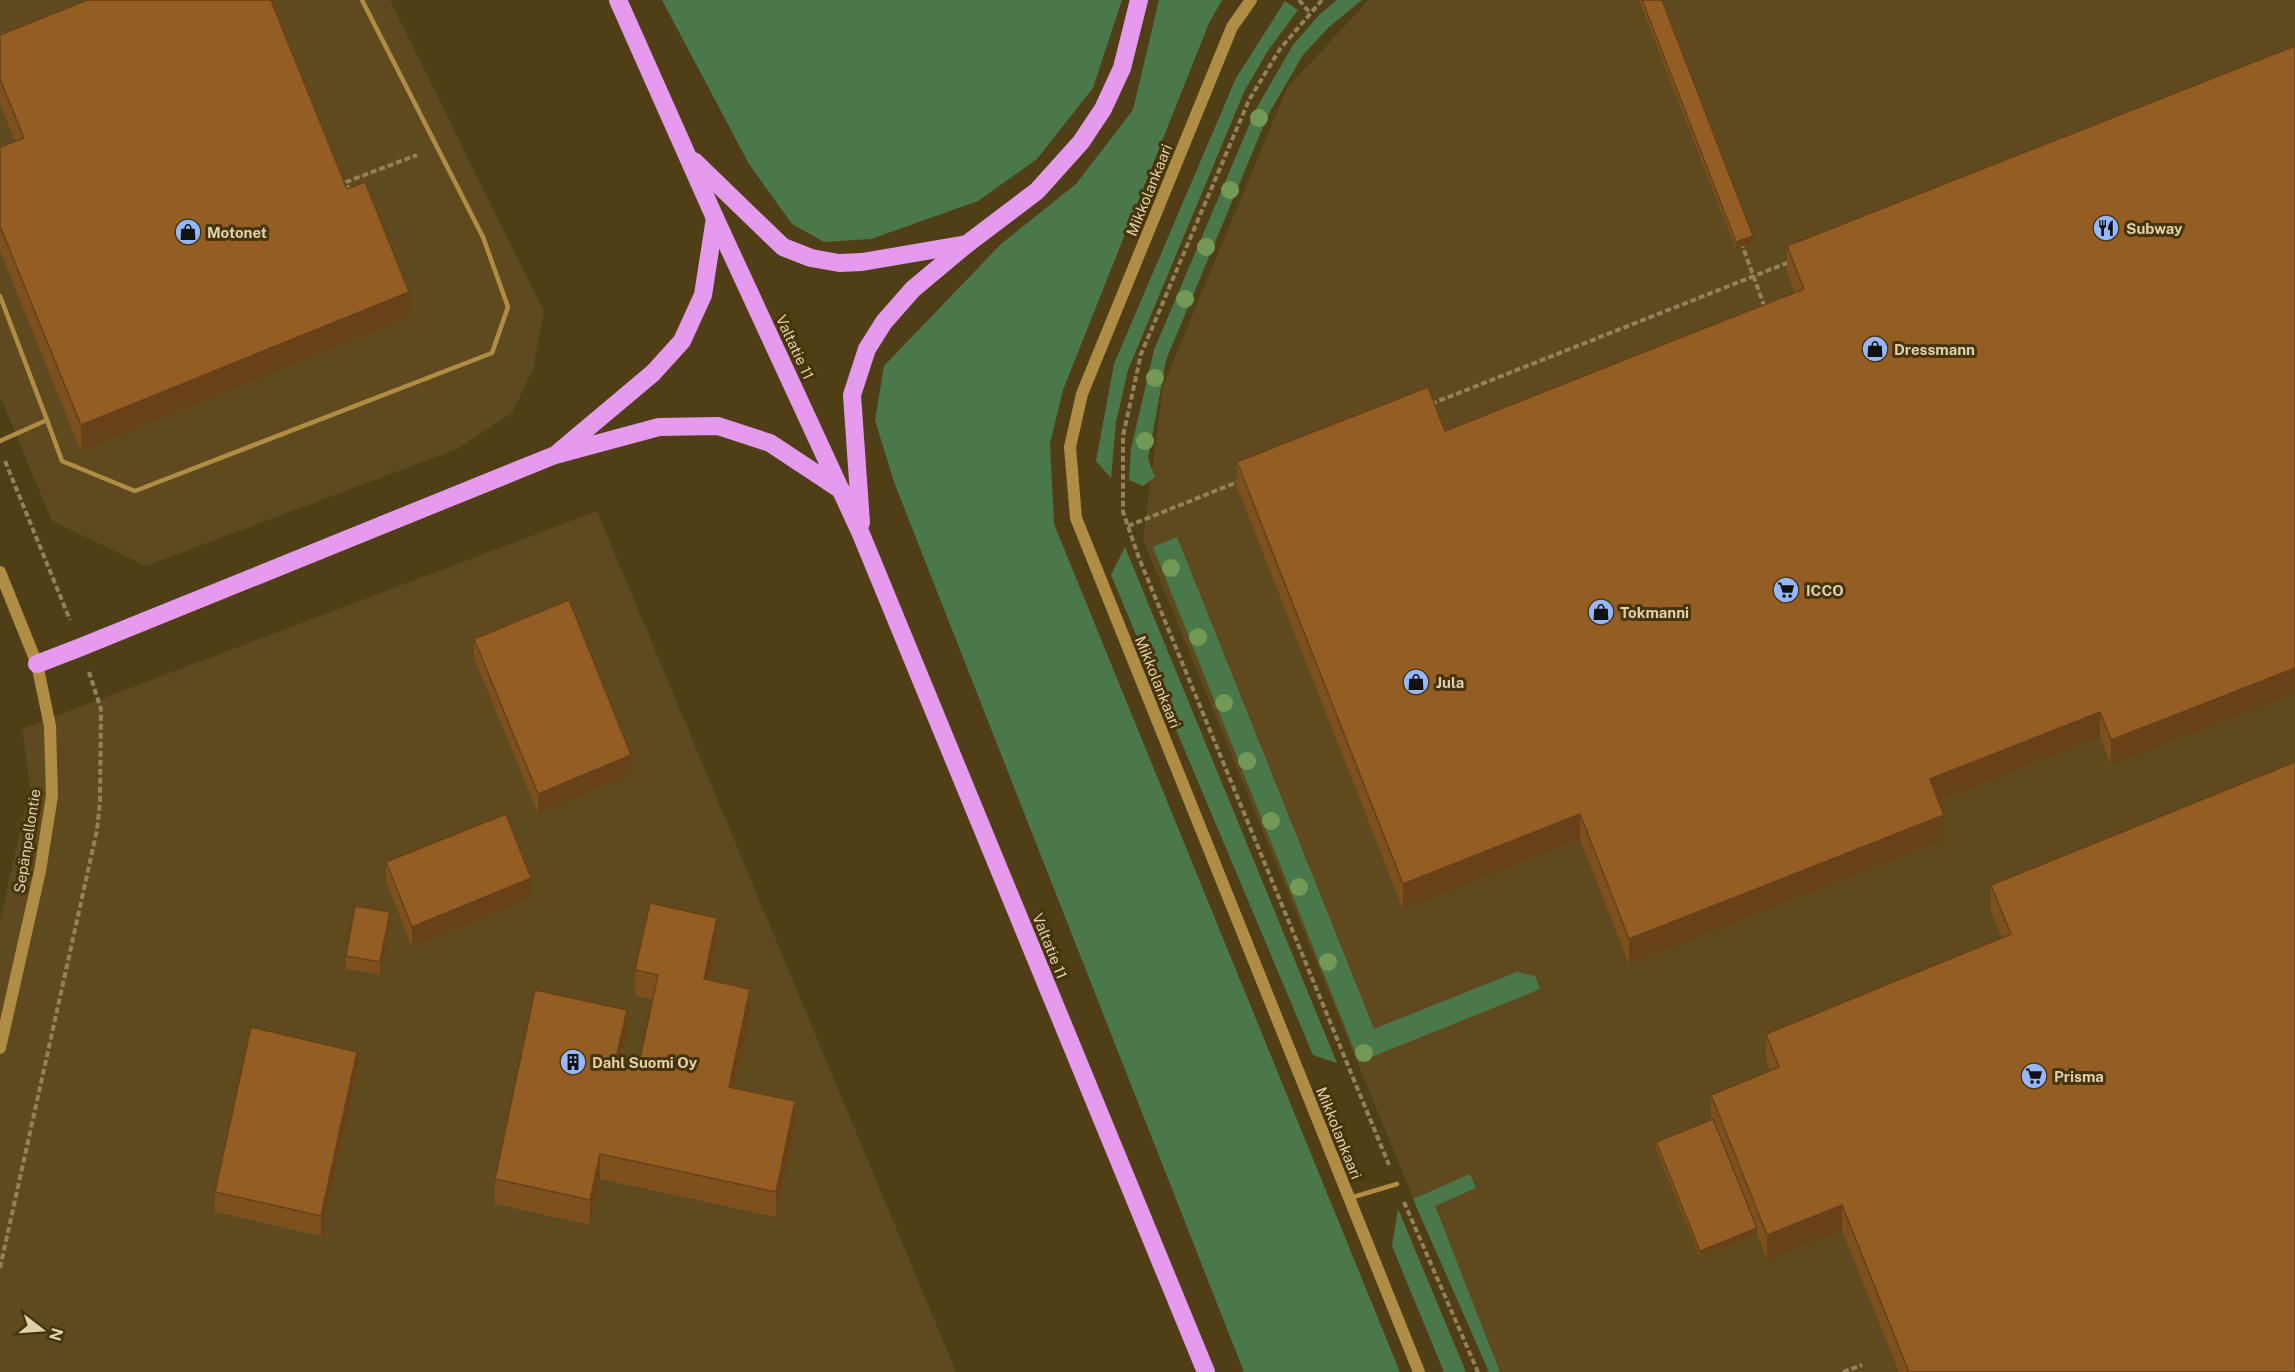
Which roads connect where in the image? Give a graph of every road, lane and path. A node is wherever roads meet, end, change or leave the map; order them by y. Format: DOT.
graph roads {
  1 [pos="362,0"];
  2 [pos="618,0"];
  3 [pos="1139,0"];
  4 [pos="1251,0"];
  5 [pos="1299,0"];
  6 [pos="1322,0"];
  7 [pos="1310,13"];
  8 [pos="437,147"];
  9 [pos="687,153"];
  10 [pos="353,199"];
  11 [pos="715,218"];
  12 [pos="1737,233"];
  13 [pos="967,244"];
  14 [pos="1797,259"];
  15 [pos="1754,276"];
  16 [pos="0,296"];
  17 [pos="1766,310"];
  18 [pos="1428,405"];
  19 [pos="47,420"];
  20 [pos="0,441"];
  21 [pos="555,455"];
  22 [pos="1246,479"];
  23 [pos="842,491"];
  24 [pos="1128,526"];
  25 [pos="861,534"];
  26 [pos="0,572"];
  27 [pos="37,664"];
  28 [pos="0,1048"];
  29 [pos="1397,1184"];
  30 [pos="1350,1199"];
  31 [pos="1862,1365"];
  32 [pos="1206,1372"];
  33 [pos="1419,1372"];
  34 [pos="1478,1372"];
  35 [pos="1843,1372"];
  1 -- 8 [label="lane"];
  2 -- 9 [label="highway"];
  3 -- 13 [label="highway"];
  4 -- 30 [label="street, Mikkolankaari"];
  5 -- 7 [label="path"];
  6 -- 7 [label="path"];
  7 -- 24 [label="path"];
  8 -- 10 [label="path"];
  8 -- 19 [label="lane"];
  9 -- 11 [label="highway, Valtatie 11"];
  9 -- 13 [label="highway"];
  11 -- 21 [label="highway"];
  11 -- 23 [label="highway, Valtatie 11"];
  12 -- 15 [label="path"];
  13 -- 25 [label="highway"];
  14 -- 15 [label="path"];
  15 -- 17 [label="path"];
  15 -- 18 [label="path"];
  16 -- 19 [label="lane"];
  19 -- 20 [label="lane"];
  21 -- 23 [label="highway"];
  21 -- 27 [label="highway"];
  22 -- 24 [label="path"];
  23 -- 25 [label="highway, Valtatie 11"];
  24 -- 29 [label="path"];
  25 -- 32 [label="highway, Valtatie 11"];
  26 -- 27 [label="street, Sepänpellontie"];
  27 -- 28 [label="street, Sepänpellontie"];
  29 -- 30 [label="lane"];
  29 -- 34 [label="path"];
  30 -- 33 [label="street, Mikkolankaari"];
  31 -- 35 [label="path"];
}
